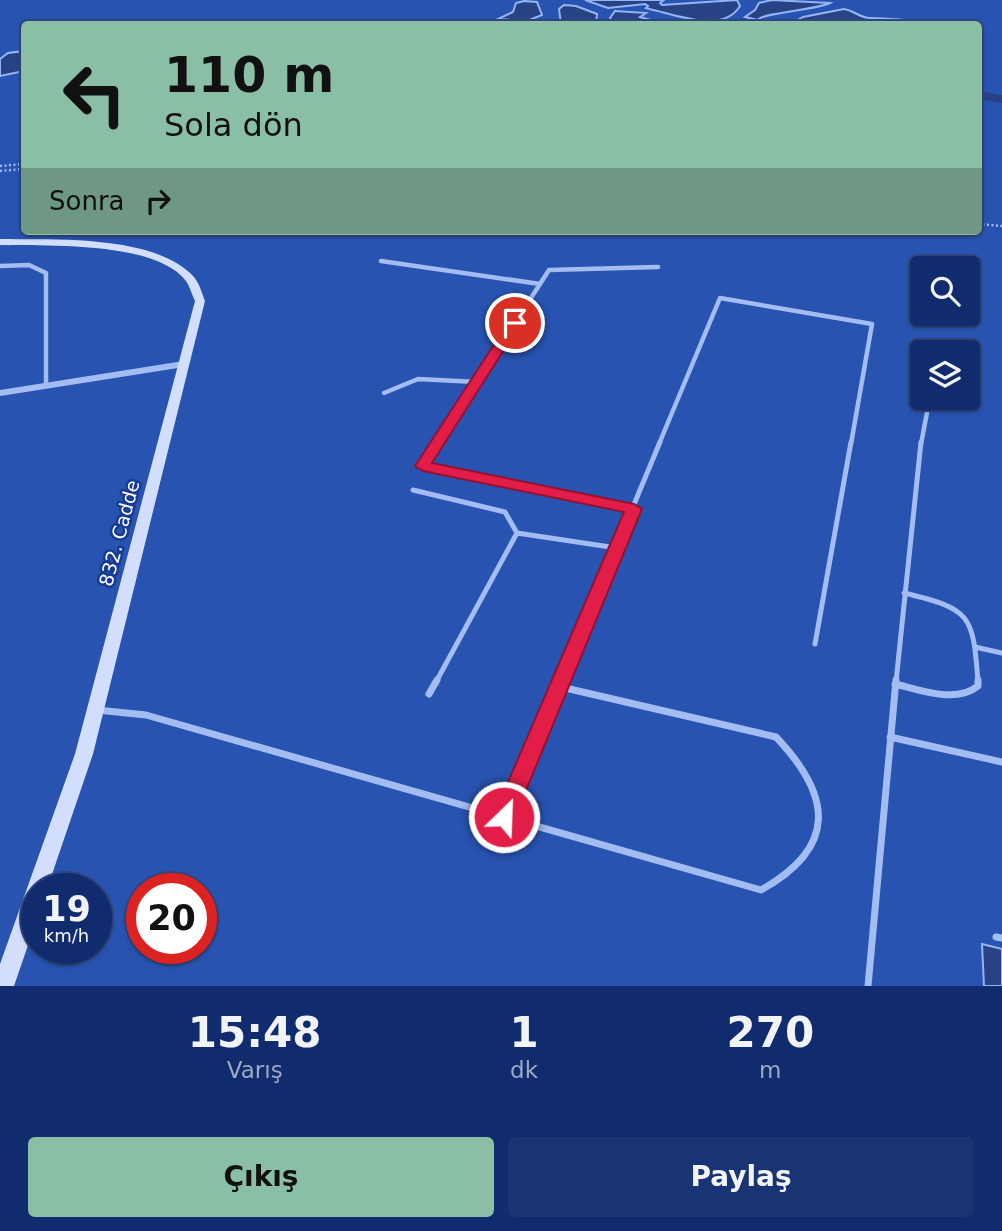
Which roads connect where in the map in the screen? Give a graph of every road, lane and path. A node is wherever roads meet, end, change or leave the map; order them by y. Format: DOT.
graph roads {
  1 [pos="21,166"];
  2 [pos="0,169"];
  3 [pos="982,224"];
  4 [pos="1002,226"];
  5 [pos="0,242"];
  6 [pos="381,261"];
  7 [pos="0,266"];
  8 [pos="658,267"];
  9 [pos="540,284"];
  10 [pos="184,364"];
  11 [pos="477,382"];
  12 [pos="46,385"];
  13 [pos="0,393"];
  14 [pos="384,393"];
  15 [pos="927,410"];
  16 [pos="413,491"];
  17 [pos="634,509"];
  18 [pos="517,533"];
  19 [pos="617,548"];
  20 [pos="904,593"];
  21 [pos="815,644"];
  22 [pos="975,647"];
  23 [pos="1002,653"];
  24 [pos="895,684"];
  25 [pos="561,687"];
  26 [pos="429,694"];
  27 [pos="95,709"];
  28 [pos="890,737"];
  29 [pos="1002,762"];
  30 [pos="504,817"];
  31 [pos="3,986"];
  32 [pos="868,986"];
  1 -- 2 [label="path"];
  3 -- 4 [label="path"];
  5 -- 10 [label="street, 832. Cadde"];
  6 -- 9 [label="lane"];
  7 -- 12 [label="lane"];
  8 -- 9 [label="lane"];
  9 -- 11 [label="lane"];
  10 -- 12 [label="street"];
  10 -- 27 [label="street, 832. Cadde"];
  11 -- 14 [label="lane"];
  11 -- 17 [label="lane"];
  12 -- 13 [label="street"];
  15 -- 20 [label="lane"];
  16 -- 18 [label="lane"];
  17 -- 19 [label="lane"];
  17 -- 21 [label="lane"];
  18 -- 19 [label="lane"];
  18 -- 26 [label="lane"];
  19 -- 25 [label="lane"];
  20 -- 22 [label="lane"];
  20 -- 24 [label="lane"];
  22 -- 23 [label="lane"];
  22 -- 24 [label="lane"];
  24 -- 28 [label="lane"];
  25 -- 30 [label="lane"];
  25 -- 30 [label="lane"];
  27 -- 30 [label="lane"];
  27 -- 31 [label="street, 832. Cadde"];
  28 -- 29 [label="lane"];
  28 -- 32 [label="lane"];
}
